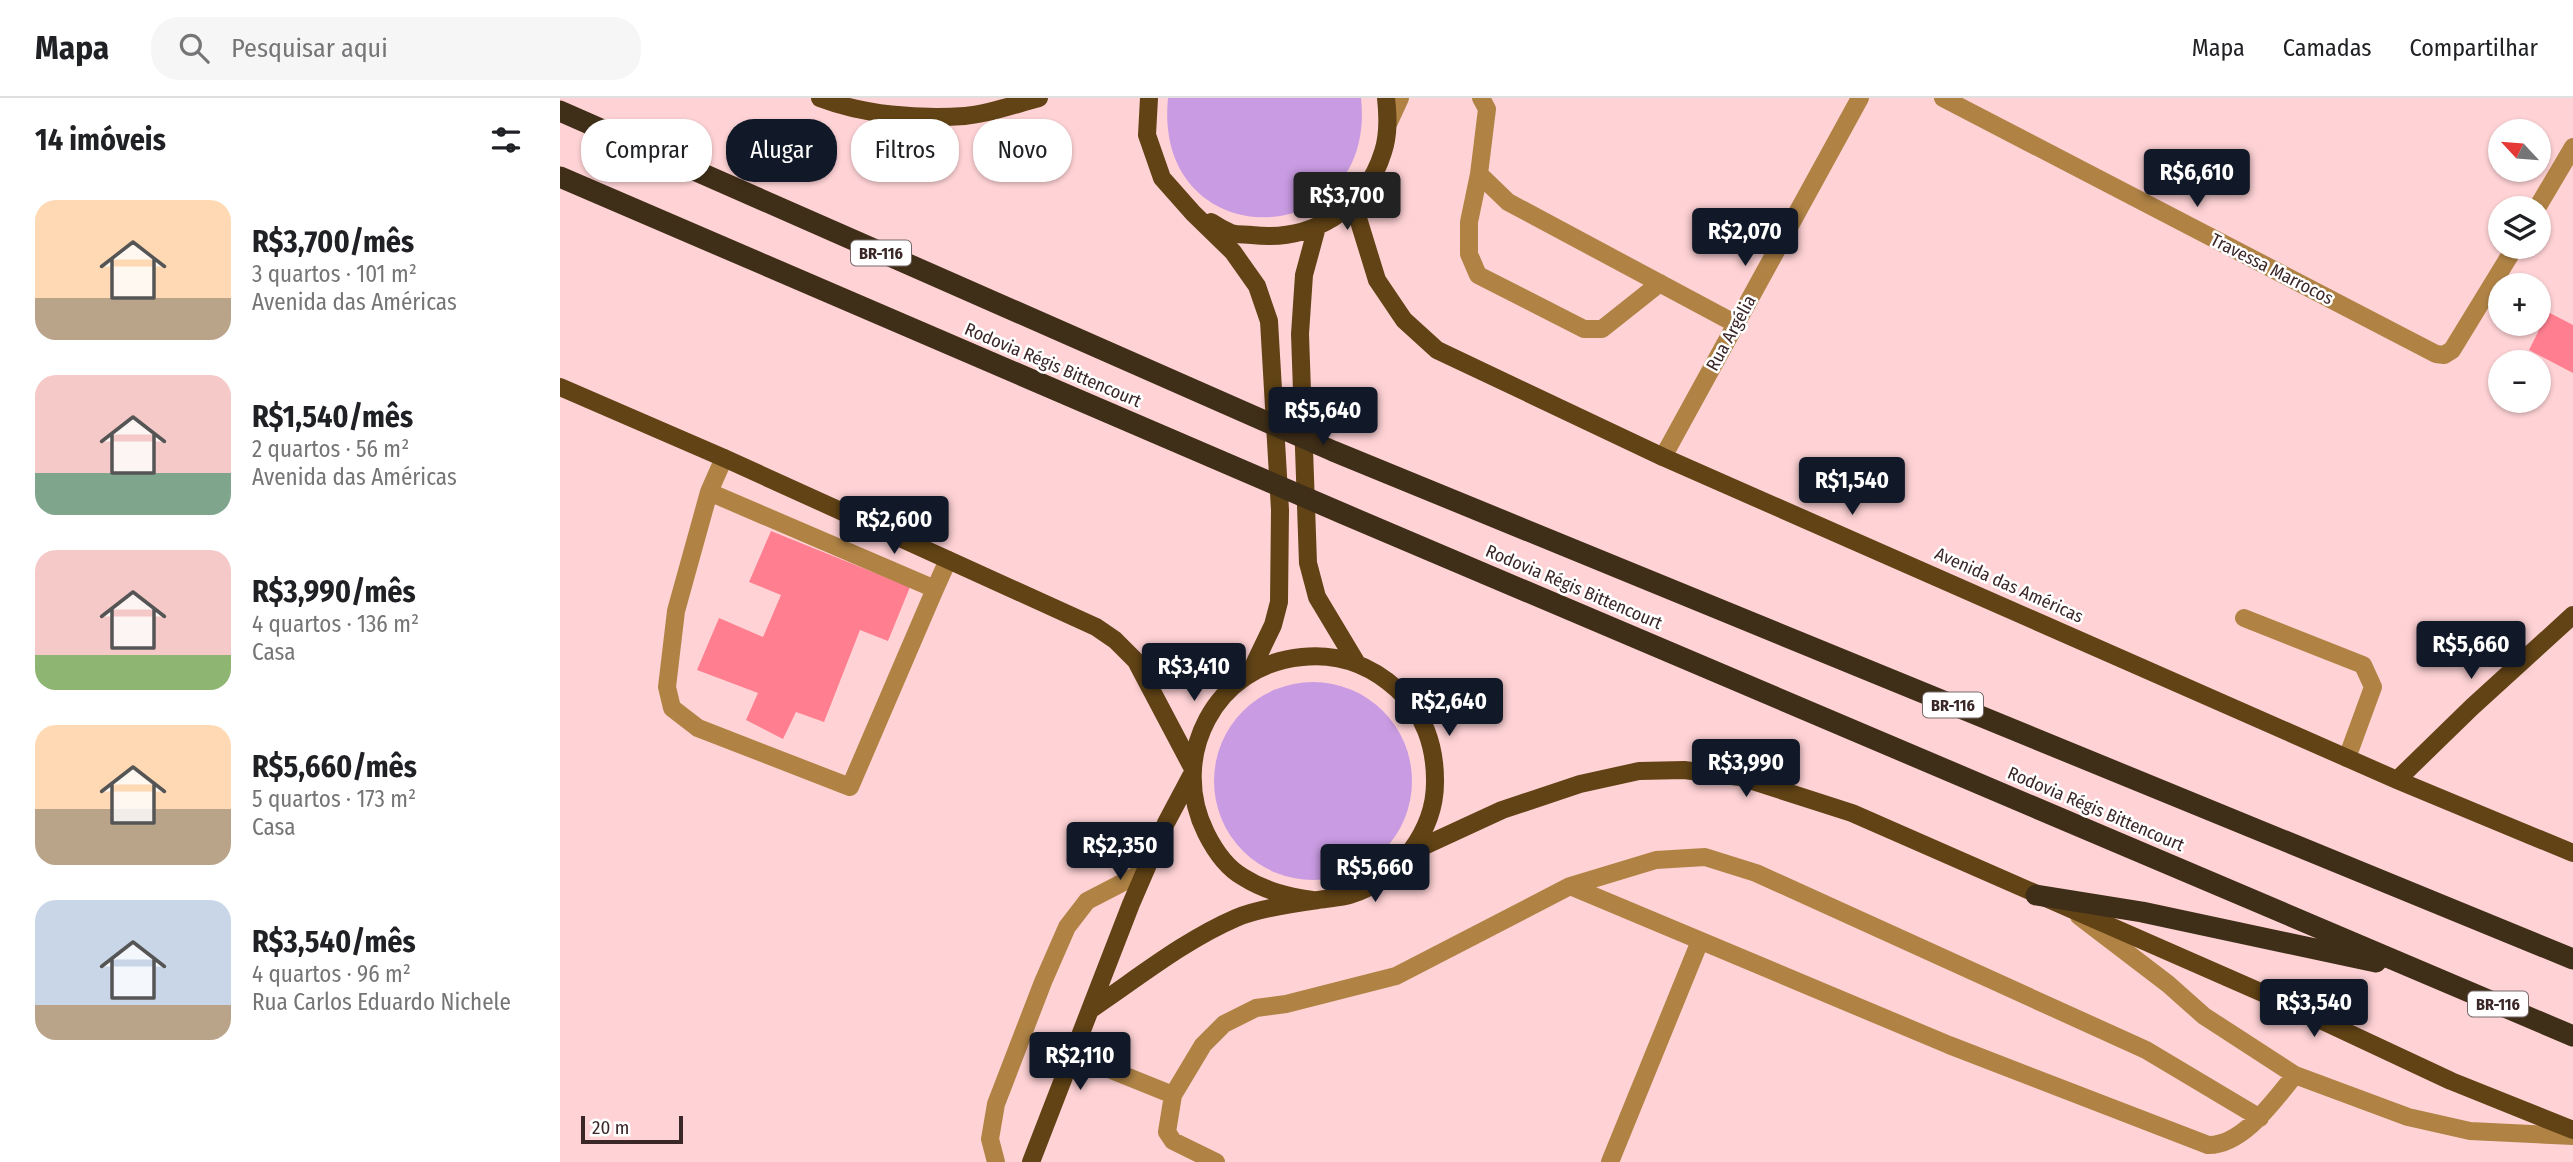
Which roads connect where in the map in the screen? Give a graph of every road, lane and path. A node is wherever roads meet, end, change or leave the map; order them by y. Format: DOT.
graph roads {
  1 [pos="820,98"];
  2 [pos="1039,98"];
  3 [pos="1149,98"];
  4 [pos="1386,98"];
  5 [pos="1400,98"];
  6 [pos="1481,98"];
  7 [pos="1860,98"];
  8 [pos="1943,98"];
  9 [pos="560,111"];
  10 [pos="1389,122"];
  11 [pos="2573,147"];
  12 [pos="1479,174"];
  13 [pos="560,177"];
  14 [pos="2544,196"];
  15 [pos="1353,202"];
  16 [pos="1193,213"];
  17 [pos="1317,227"];
  18 [pos="2508,259"];
  19 [pos="1660,283"];
  20 [pos="1737,324"];
  21 [pos="560,387"];
  22 [pos="1663,457"];
  23 [pos="724,458"];
  24 [pos="709,492"];
  25 [pos="948,560"];
  26 [pos="935,589"];
  27 [pos="2573,615"];
  28 [pos="2244,618"];
  29 [pos="1356,662"];
  30 [pos="1250,673"];
  31 [pos="2347,758"];
  32 [pos="1192,772"];
  33 [pos="2397,780"];
  34 [pos="1411,852"];
  35 [pos="2573,853"];
  36 [pos="1145,871"];
  37 [pos="1570,886"];
  38 [pos="2036,895"];
  39 [pos="1312,900"];
  40 [pos="2070,910"];
  41 [pos="1700,941"];
  42 [pos="2573,959"];
  43 [pos="2423,972"];
  44 [pos="1093,1008"];
  45 [pos="2573,1036"];
  46 [pos="1074,1055"];
  47 [pos="2295,1075"];
  48 [pos="1173,1096"];
  49 [pos="2260,1118"];
  50 [pos="2573,1133"];
  51 [pos="2230,1140"];
  52 [pos="996,1162"];
  53 [pos="1031,1162"];
  54 [pos="1216,1162"];
  55 [pos="1610,1162"];
  56 [pos="2220,1162"];
  1 -- 2 [label="main road"];
  3 -- 16 [label="main road"];
  4 -- 10 [label="main road"];
  5 -- 10 [label="street"];
  6 -- 12 [label="street"];
  7 -- 20 [label="street, Rua Argélia"];
  8 -- 18 [label="street, Travessa Marrocos"];
  9 -- 42 [label="highway, Rodovia Régis Bittencourt / BR-116"];
  10 -- 15 [label="main road"];
  11 -- 14 [label="street"];
  12 -- 19 [label="street"];
  12 -- 19 [label="street"];
  13 -- 43 [label="highway, Rodovia Régis Bittencourt / BR-116"];
  15 -- 17 [label="main road"];
  15 -- 22 [label="main road, Avenida das Américas"];
  16 -- 17 [label="main road"];
  16 -- 30 [label="main road"];
  17 -- 29 [label="main road"];
  19 -- 20 [label="street"];
  20 -- 22 [label="street, Rua Argélia"];
  21 -- 23 [label="main road"];
  22 -- 31 [label="main road, Avenida das Américas"];
  23 -- 24 [label="street"];
  23 -- 25 [label="main road"];
  24 -- 26 [label="street"];
  24 -- 26 [label="street"];
  25 -- 26 [label="street"];
  25 -- 32 [label="main road"];
  27 -- 33 [label="main road"];
  28 -- 31 [label="street"];
  29 -- 30 [label="main road"];
  29 -- 34 [label="main road"];
  30 -- 32 [label="main road"];
  31 -- 33 [label="main road, Avenida das Américas"];
  32 -- 36 [label="main road"];
  32 -- 39 [label="main road"];
  33 -- 35 [label="main road, Avenida das Américas"];
  34 -- 38 [label="main road"];
  34 -- 39 [label="main road"];
  36 -- 44 [label="main road"];
  36 -- 52 [label="street"];
  37 -- 41 [label="street"];
  37 -- 48 [label="street"];
  37 -- 49 [label="street"];
  38 -- 40 [label="main road"];
  38 -- 43 [label="highway"];
  39 -- 44 [label="main road"];
  40 -- 47 [label="street"];
  40 -- 50 [label="main road"];
  41 -- 51 [label="street"];
  41 -- 55 [label="street"];
  43 -- 45 [label="highway, Rodovia Régis Bittencourt / BR-116"];
  44 -- 46 [label="main road"];
  46 -- 48 [label="street"];
  46 -- 53 [label="main road"];
  47 -- 49 [label="street"];
  47 -- 50 [label="street"];
  48 -- 54 [label="street"];
  49 -- 51 [label="street"];
  51 -- 56 [label="street"];
}
